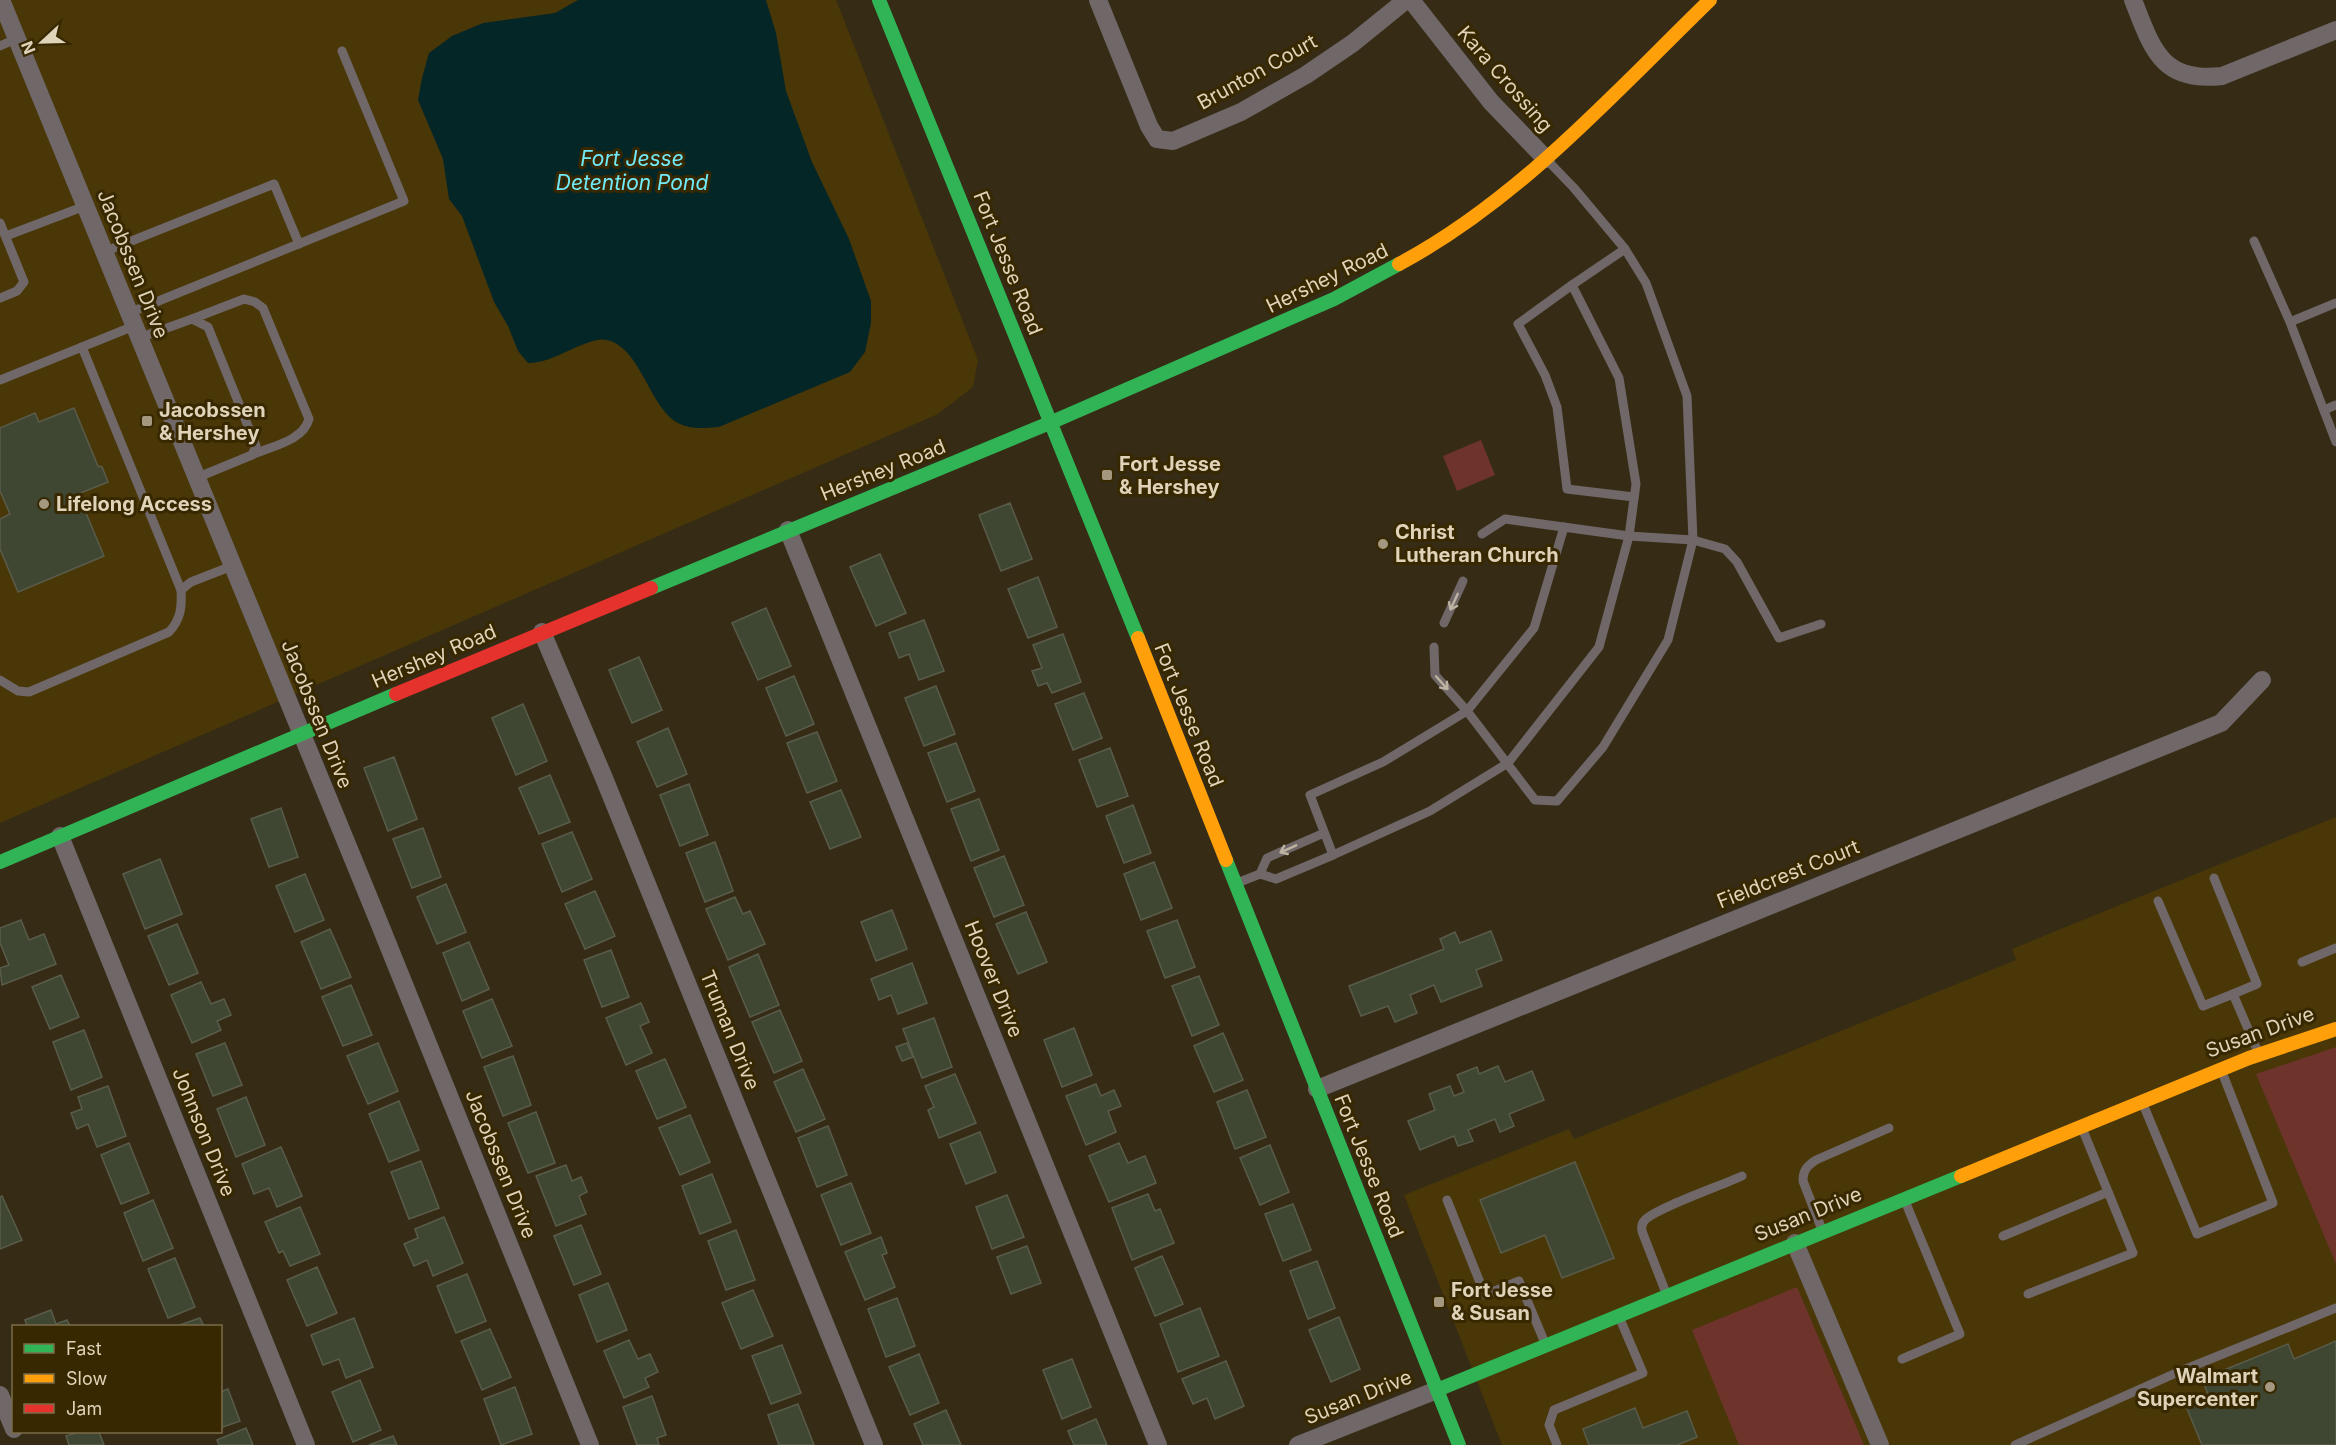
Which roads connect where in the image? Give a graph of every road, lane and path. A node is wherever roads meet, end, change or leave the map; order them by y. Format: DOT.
graph roads {
  1 [pos="1,0"];
  2 [pos="879,0"];
  3 [pos="1098,0"];
  4 [pos="1406,0"];
  5 [pos="1411,0"];
  6 [pos="1710,0"];
  7 [pos="2133,0"];
  8 [pos="2336,30"];
  9 [pos="8,42"];
  10 [pos="342,51"];
  11 [pos="1546,159"];
  12 [pos="85,206"];
  13 [pos="0,223"];
  14 [pos="6,236"];
  15 [pos="2254,241"];
  16 [pos="299,244"];
  17 [pos="1625,249"];
  18 [pos="104,252"];
  19 [pos="1572,285"];
  20 [pos="0,298"];
  21 [pos="2336,303"];
  22 [pos="192,319"];
  23 [pos="2290,322"];
  24 [pos="134,326"];
  25 [pos="82,347"];
  26 [pos="0,380"];
  27 [pos="2336,405"];
  28 [pos="2324,410"];
  29 [pos="1052,422"];
  30 [pos="2336,442"];
  31 [pos="252,455"];
  32 [pos="196,478"];
  33 [pos="1634,497"];
  34 [pos="1564,526"];
  35 [pos="788,530"];
  36 [pos="1482,534"];
  37 [pos="1629,536"];
  38 [pos="1693,540"];
  39 [pos="232,566"];
  40 [pos="1463,581"];
  41 [pos="181,590"];
  42 [pos="1444,623"];
  43 [pos="1821,624"];
  44 [pos="542,632"];
  45 [pos="1434,647"];
  46 [pos="0,680"];
  47 [pos="2262,680"];
  48 [pos="1467,711"];
  49 [pos="300,733"];
  50 [pos="1508,763"];
  51 [pos="1324,833"];
  52 [pos="60,836"];
  53 [pos="1333,855"];
  54 [pos="0,862"];
  55 [pos="1260,874"];
  56 [pos="2214,878"];
  57 [pos="1235,884"];
  58 [pos="2158,901"];
  59 [pos="2336,948"];
  60 [pos="2302,962"];
  61 [pos="2233,994"];
  62 [pos="2336,1029"];
  63 [pos="2259,1054"];
  64 [pos="2221,1069"];
  65 [pos="1317,1089"];
  66 [pos="2142,1101"];
  67 [pos="2081,1126"];
  68 [pos="1889,1128"];
  69 [pos="1742,1176"];
  70 [pos="2108,1192"];
  71 [pos="1905,1199"];
  72 [pos="1447,1200"];
  73 [pos="1823,1232"];
  74 [pos="2003,1236"];
  75 [pos="1795,1243"];
  76 [pos="2028,1294"];
  77 [pos="1667,1295"];
  78 [pos="2336,1308"];
  79 [pos="1618,1316"];
  80 [pos="1546,1345"];
  81 [pos="1902,1359"];
  82 [pos="1437,1390"];
  83 [pos="0,1395"];
  84 [pos="12,1425"];
  85 [pos="306,1445"];
  86 [pos="590,1445"];
  87 [pos="874,1445"];
  88 [pos="1158,1445"];
  89 [pos="1298,1445"];
  90 [pos="1459,1445"];
  91 [pos="1557,1445"];
  92 [pos="1880,1445"];
  93 [pos="2015,1445"];
  1 -- 9 [label="street, Jacobssen Drive"];
  2 -- 29 [label="main road, Fort Jesse Road"];
  3 -- 4 [label="street, Brunton Court"];
  5 -- 11 [label="street, Kara Crossing"];
  6 -- 11 [label="main road, Hershey Road"];
  7 -- 8 [label="street"];
  9 -- 12 [label="street, Jacobssen Drive"];
  10 -- 16 [label="lane"];
  11 -- 17 [label="lane"];
  11 -- 29 [label="main road, Hershey Road"];
  12 -- 14 [label="lane"];
  12 -- 18 [label="street, Jacobssen Drive"];
  13 -- 14 [label="lane"];
  14 -- 20 [label="lane"];
  15 -- 23 [label="lane"];
  16 -- 18 [label="lane"];
  16 -- 24 [label="lane"];
  17 -- 19 [label="lane"];
  17 -- 38 [label="lane"];
  18 -- 24 [label="street, Jacobssen Drive"];
  19 -- 33 [label="lane"];
  19 -- 33 [label="lane"];
  21 -- 23 [label="lane"];
  22 -- 24 [label="lane"];
  22 -- 31 [label="lane"];
  22 -- 31 [label="lane"];
  23 -- 28 [label="lane"];
  24 -- 25 [label="lane"];
  24 -- 32 [label="street, Jacobssen Drive"];
  25 -- 26 [label="lane"];
  25 -- 41 [label="lane"];
  27 -- 28 [label="lane"];
  28 -- 30 [label="lane"];
  29 -- 35 [label="main road, Hershey Road"];
  29 -- 57 [label="main road, Fort Jesse Road"];
  31 -- 32 [label="lane"];
  32 -- 39 [label="street, Jacobssen Drive"];
  33 -- 37 [label="lane"];
  34 -- 36 [label="lane"];
  34 -- 37 [label="lane"];
  34 -- 48 [label="lane"];
  35 -- 44 [label="main road, Hershey Road"];
  35 -- 88 [label="street, Hoover Drive"];
  37 -- 38 [label="lane"];
  37 -- 50 [label="lane"];
  38 -- 43 [label="lane"];
  38 -- 50 [label="lane"];
  39 -- 41 [label="lane"];
  39 -- 49 [label="street, Jacobssen Drive"];
  40 -- 42 [label="lane, one-way"];
  41 -- 46 [label="lane"];
  44 -- 49 [label="main road, Hershey Road"];
  44 -- 87 [label="street, Truman Drive"];
  45 -- 48 [label="lane, one-way"];
  47 -- 65 [label="street, Fieldcrest Court"];
  48 -- 50 [label="lane"];
  48 -- 51 [label="lane"];
  49 -- 52 [label="main road, Hershey Road"];
  49 -- 86 [label="street, Jacobssen Drive"];
  50 -- 53 [label="lane"];
  51 -- 53 [label="lane"];
  51 -- 55 [label="lane, one-way"];
  52 -- 54 [label="main road, Hershey Road"];
  52 -- 85 [label="street, Johnson Drive"];
  53 -- 55 [label="lane"];
  55 -- 57 [label="lane"];
  56 -- 61 [label="lane"];
  57 -- 65 [label="main road, Fort Jesse Road"];
  58 -- 61 [label="lane"];
  59 -- 60 [label="lane"];
  61 -- 63 [label="lane"];
  62 -- 63 [label="main road, Susan Drive"];
  63 -- 64 [label="main road, Susan Drive"];
  64 -- 66 [label="main road, Susan Drive"];
  64 -- 66 [label="lane"];
  65 -- 82 [label="main road, Fort Jesse Road"];
  66 -- 67 [label="main road, Susan Drive"];
  67 -- 70 [label="lane"];
  67 -- 71 [label="main road, Susan Drive"];
  68 -- 73 [label="lane"];
  69 -- 77 [label="lane"];
  70 -- 74 [label="lane"];
  70 -- 76 [label="lane"];
  71 -- 73 [label="main road, Susan Drive"];
  71 -- 81 [label="lane"];
  72 -- 80 [label="lane"];
  73 -- 75 [label="main road, Susan Drive"];
  75 -- 77 [label="main road, Susan Drive"];
  75 -- 92 [label="street"];
  77 -- 79 [label="main road, Susan Drive"];
  78 -- 93 [label="lane"];
  79 -- 80 [label="main road, Susan Drive"];
  79 -- 91 [label="lane"];
  80 -- 82 [label="main road, Susan Drive"];
  82 -- 89 [label="street, Susan Drive"];
  82 -- 90 [label="main road, Fort Jesse Road"];
  83 -- 84 [label="street"];
}
